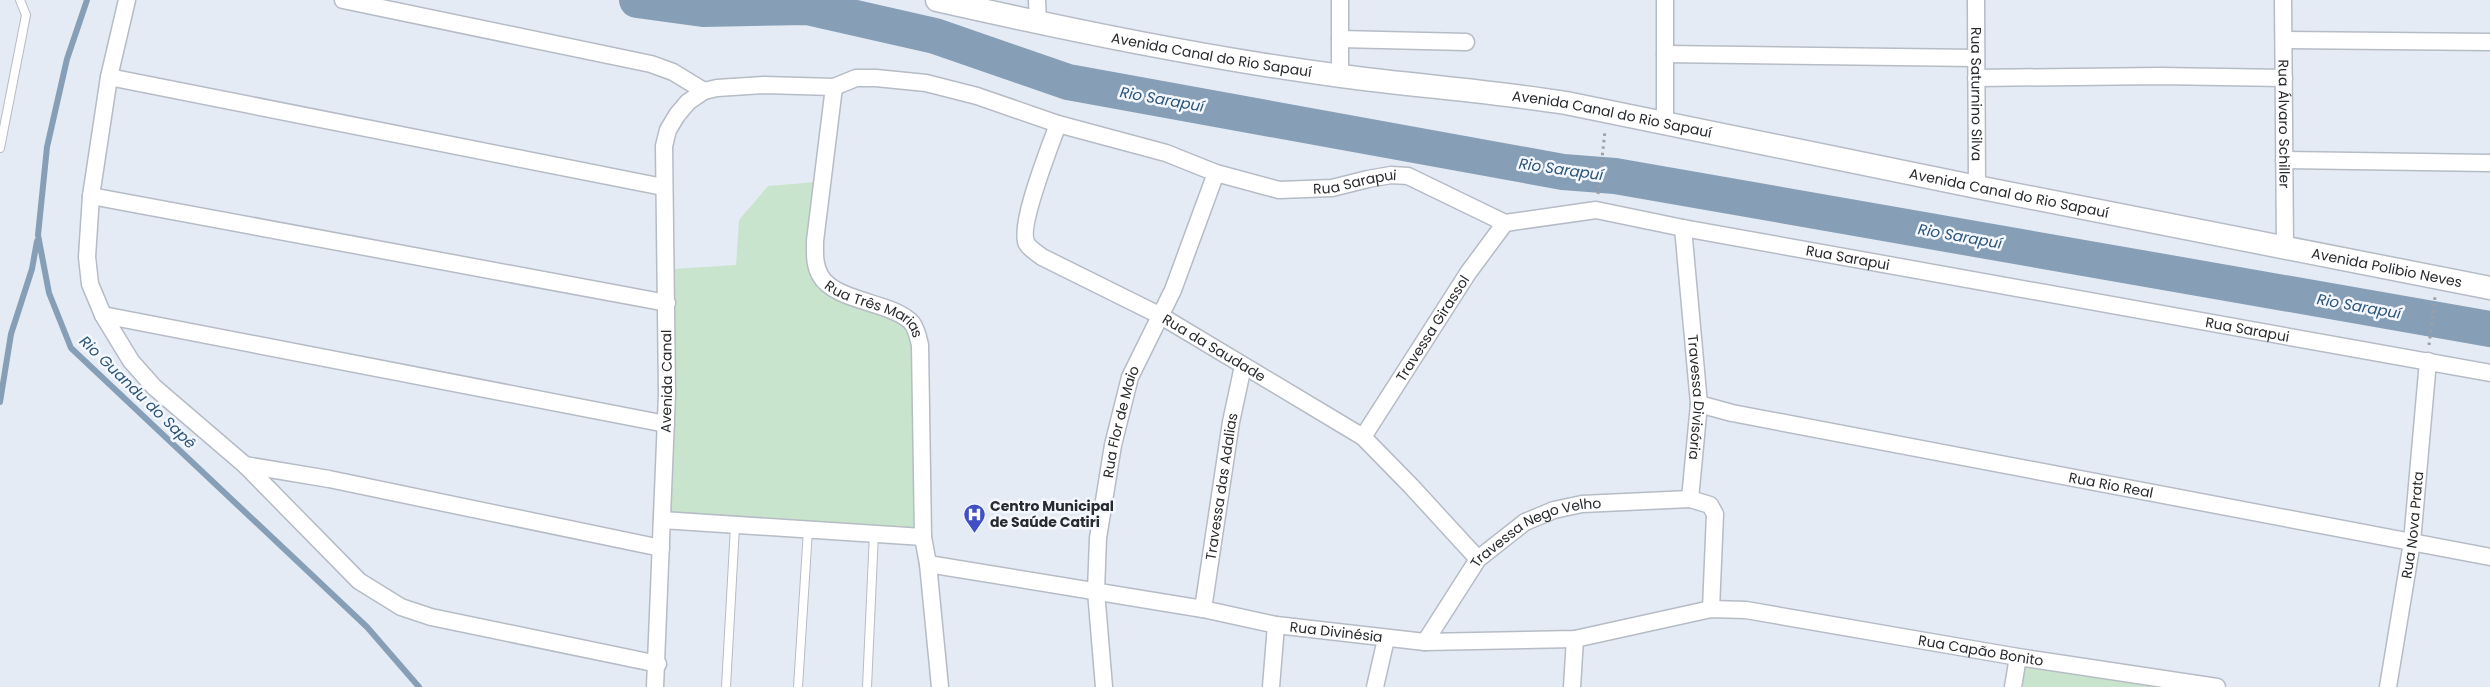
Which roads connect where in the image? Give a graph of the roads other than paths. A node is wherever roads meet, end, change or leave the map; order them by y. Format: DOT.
graph roads {
  1 [pos="20,0"];
  2 [pos="127,0"];
  3 [pos="344,0"];
  4 [pos="937,0"];
  5 [pos="1037,0"];
  6 [pos="1340,0"];
  7 [pos="1665,0"];
  8 [pos="1976,0"];
  9 [pos="2283,0"];
  10 [pos="1038,22"];
  11 [pos="1340,39"];
  12 [pos="2284,40"];
  13 [pos="1466,42"];
  14 [pos="2490,42"];
  15 [pos="1665,54"];
  16 [pos="1976,58"];
  17 [pos="1340,76"];
  18 [pos="109,77"];
  19 [pos="1976,78"];
  20 [pos="2284,78"];
  21 [pos="834,87"];
  22 [pos="704,91"];
  23 [pos="1665,121"];
  24 [pos="1058,124"];
  25 [pos="0,148"];
  26 [pos="2284,160"];
  27 [pos="2490,163"];
  28 [pos="1216,173"];
  29 [pos="663,187"];
  30 [pos="1977,187"];
  31 [pos="90,196"];
  32 [pos="1505,223"];
  33 [pos="1683,228"];
  34 [pos="2285,247"];
  35 [pos="2490,288"];
  36 [pos="667,303"];
  37 [pos="102,315"];
  38 [pos="1161,316"];
  39 [pos="2428,361"];
  40 [pos="1243,366"];
  41 [pos="2490,373"];
  42 [pos="1699,404"];
  43 [pos="666,424"];
  44 [pos="1362,437"];
  45 [pos="245,465"];
  46 [pos="1690,499"];
  47 [pos="662,520"];
  48 [pos="735,526"];
  49 [pos="808,530"];
  50 [pos="874,533"];
  51 [pos="923,537"];
  52 [pos="2412,542"];
  53 [pos="661,548"];
  54 [pos="2490,557"];
  55 [pos="1478,559"];
  56 [pos="928,564"];
  57 [pos="1096,591"];
  58 [pos="1203,609"];
  59 [pos="1711,610"];
  60 [pos="1746,610"];
  61 [pos="1276,625"];
  62 [pos="1386,639"];
  63 [pos="1575,639"];
  64 [pos="1425,642"];
  65 [pos="2018,657"];
  66 [pos="658,664"];
  67 [pos="655,687"];
  68 [pos="726,687"];
  69 [pos="798,687"];
  70 [pos="867,687"];
  71 [pos="940,687"];
  72 [pos="1104,687"];
  73 [pos="1272,687"];
  74 [pos="1374,687"];
  75 [pos="1572,687"];
  76 [pos="2013,687"];
  77 [pos="2217,687"];
  78 [pos="2388,687"];
  1 -- 25 [label="lane"];
  2 -- 18 [label="street"];
  3 -- 22 [label="street"];
  4 -- 10 [label="street, Avenida Canal do Rio Sapauí"];
  5 -- 10 [label="street"];
  6 -- 11 [label="street"];
  7 -- 15 [label="street"];
  8 -- 16 [label="street, Rua Saturnino Silva"];
  9 -- 12 [label="street, Rua Álvaro Schiller"];
  10 -- 17 [label="street, Avenida Canal do Rio Sapauí"];
  11 -- 13 [label="street"];
  11 -- 17 [label="street"];
  12 -- 14 [label="street"];
  12 -- 20 [label="street, Rua Álvaro Schiller"];
  15 -- 16 [label="street"];
  15 -- 23 [label="street"];
  16 -- 19 [label="street, Rua Saturnino Silva"];
  17 -- 23 [label="street, Avenida Canal do Rio Sapauí"];
  18 -- 29 [label="street"];
  18 -- 31 [label="street"];
  19 -- 20 [label="street"];
  19 -- 30 [label="street, Rua Saturnino Silva"];
  20 -- 26 [label="street, Rua Álvaro Schiller"];
  21 -- 22 [label="street"];
  21 -- 24 [label="street"];
  21 -- 51 [label="street, Rua Três Marias"];
  22 -- 29 [label="street, Avenida Canal"];
  23 -- 30 [label="street, Avenida Canal do Rio Sapauí"];
  24 -- 28 [label="street"];
  24 -- 38 [label="street, Rua da Saudade"];
  26 -- 27 [label="street"];
  26 -- 34 [label="street, Rua Álvaro Schiller"];
  28 -- 32 [label="street, Rua Sarapui"];
  28 -- 38 [label="street, Rua Flor de Maio"];
  29 -- 36 [label="street, Avenida Canal"];
  30 -- 34 [label="street, Avenida Canal do Rio Sapauí"];
  31 -- 36 [label="street"];
  31 -- 37 [label="street"];
  32 -- 33 [label="street, Rua Sarapui"];
  32 -- 44 [label="street, Travessa Girassol"];
  33 -- 39 [label="street, Rua Sarapui"];
  33 -- 42 [label="street, Travessa Divisória"];
  34 -- 35 [label="street, Avenida Polibio Neves"];
  36 -- 43 [label="street, Avenida Canal"];
  37 -- 43 [label="street"];
  37 -- 45 [label="street"];
  38 -- 40 [label="street, Rua da Saudade"];
  38 -- 57 [label="street, Rua Flor de Maio"];
  39 -- 41 [label="street, Rua Sarapui"];
  39 -- 52 [label="street, Rua Nova Prata"];
  40 -- 44 [label="street, Rua da Saudade"];
  40 -- 58 [label="street, Travessa das Adalias"];
  42 -- 46 [label="street, Travessa Divisória"];
  42 -- 52 [label="street, Rua Rio Real"];
  43 -- 47 [label="street, Avenida Canal"];
  44 -- 55 [label="street, Rua da Saudade"];
  45 -- 53 [label="street"];
  45 -- 66 [label="street"];
  46 -- 55 [label="street, Travessa Nego Velho"];
  46 -- 59 [label="street"];
  47 -- 48 [label="street"];
  47 -- 53 [label="street, Avenida Canal"];
  48 -- 49 [label="street"];
  48 -- 68 [label="lane"];
  49 -- 50 [label="street"];
  49 -- 69 [label="lane"];
  50 -- 51 [label="street"];
  50 -- 70 [label="lane"];
  51 -- 56 [label="street, Rua Três Marias"];
  52 -- 54 [label="street, Rua Rio Real"];
  52 -- 78 [label="street, Rua Nova Prata"];
  53 -- 66 [label="street, Avenida Canal"];
  55 -- 64 [label="street, Travessa Nego Velho"];
  56 -- 57 [label="street, Rua Divinésia"];
  56 -- 71 [label="street, Rua Três Marias"];
  57 -- 58 [label="street, Rua Divinésia"];
  57 -- 72 [label="street, Rua Flor de Maio"];
  58 -- 61 [label="street, Rua Divinésia"];
  59 -- 60 [label="street, Rua Divinésia"];
  59 -- 63 [label="street, Rua Divinésia"];
  60 -- 65 [label="street, Rua Capão Bonito"];
  61 -- 62 [label="street, Rua Divinésia"];
  61 -- 73 [label="street"];
  62 -- 64 [label="street, Rua Divinésia"];
  62 -- 74 [label="street"];
  63 -- 64 [label="street, Rua Divinésia"];
  63 -- 75 [label="street"];
  65 -- 76 [label="street"];
  65 -- 77 [label="street, Rua Capão Bonito"];
  66 -- 67 [label="street, Avenida Canal"];
}
